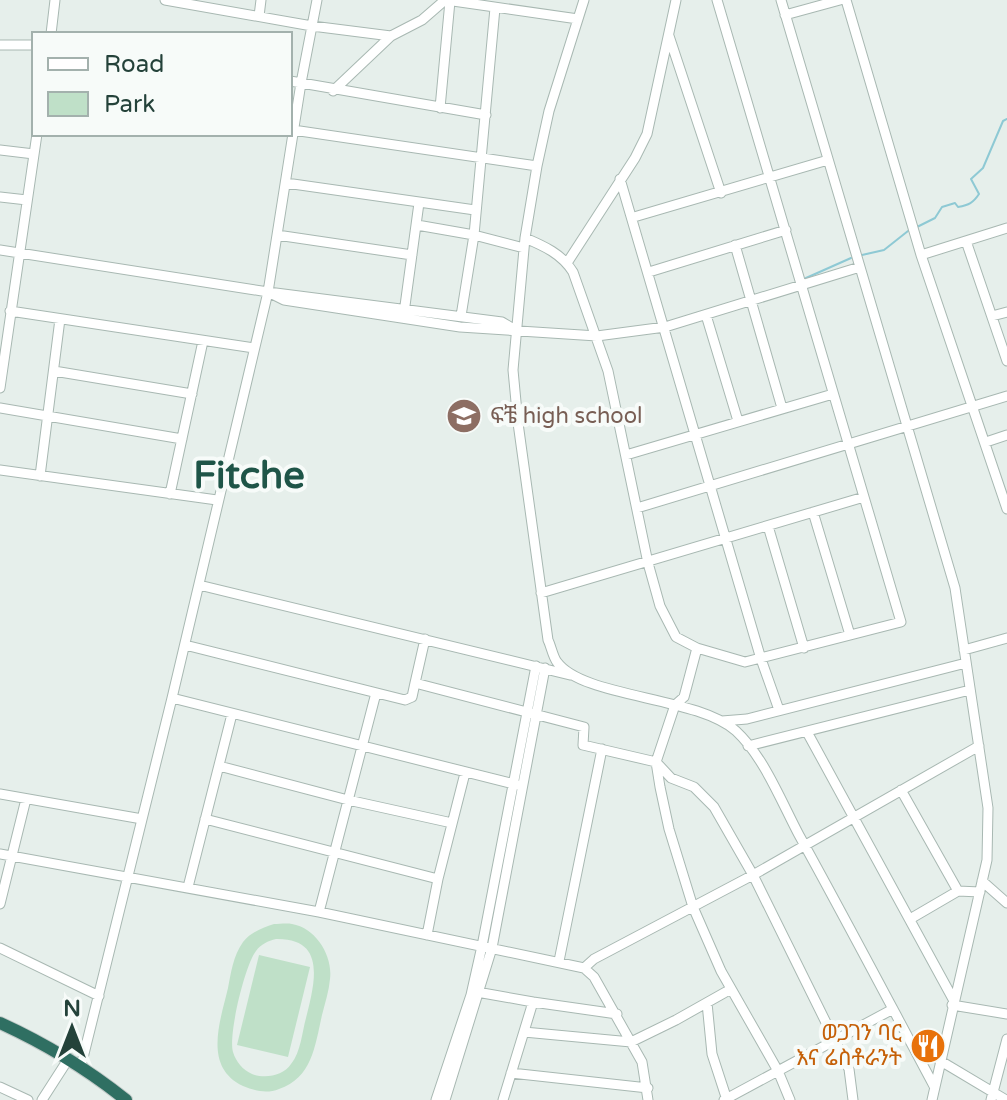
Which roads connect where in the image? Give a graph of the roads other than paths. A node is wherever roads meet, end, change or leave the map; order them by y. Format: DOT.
graph roads {
  1 [pos="55,0"];
  2 [pos="165,0"];
  3 [pos="261,0"];
  4 [pos="317,0"];
  5 [pos="447,0"];
  6 [pos="584,0"];
  7 [pos="676,0"];
  8 [pos="717,0"];
  9 [pos="781,0"];
  10 [pos="843,0"];
  11 [pos="495,8"];
  12 [pos="785,15"];
  13 [pos="259,16"];
  14 [pos="578,19"];
  15 [pos="312,26"];
  16 [pos="51,32"];
  17 [pos="391,36"];
  18 [pos="669,36"];
  19 [pos="0,45"];
  20 [pos="32,45"];
  21 [pos="295,82"];
  22 [pos="333,91"];
  23 [pos="440,108"];
  24 [pos="486,115"];
  25 [pos="293,130"];
  26 [pos="37,136"];
  27 [pos="0,150"];
  28 [pos="34,154"];
  29 [pos="482,157"];
  30 [pos="828,160"];
  31 [pos="537,166"];
  32 [pos="772,178"];
  33 [pos="620,179"];
  34 [pos="286,183"];
  35 [pos="721,193"];
  36 [pos="0,197"];
  37 [pos="27,200"];
  38 [pos="419,203"];
  39 [pos="475,210"];
  40 [pos="634,217"];
  41 [pos="417,225"];
  42 [pos="1007,228"];
  43 [pos="786,230"];
  44 [pos="277,235"];
  45 [pos="474,235"];
  46 [pos="966,241"];
  47 [pos="524,243"];
  48 [pos="735,245"];
  49 [pos="0,250"];
  50 [pos="20,253"];
  51 [pos="412,255"];
  52 [pos="921,255"];
  53 [pos="567,263"];
  54 [pos="860,267"];
  55 [pos="649,272"];
  56 [pos="802,286"];
  57 [pos="268,292"];
  58 [pos="751,301"];
  59 [pos="10,311"];
  60 [pos="1007,312"];
  61 [pos="404,315"];
  62 [pos="706,315"];
  63 [pos="461,316"];
  64 [pos="992,316"];
  65 [pos="60,319"];
  66 [pos="665,327"];
  67 [pos="517,331"];
  68 [pos="597,336"];
  69 [pos="203,341"];
  70 [pos="254,348"];
  71 [pos="1007,361"];
  72 [pos="54,371"];
  73 [pos="0,388"];
  74 [pos="192,394"];
  75 [pos="833,394"];
  76 [pos="1007,396"];
  77 [pos="974,406"];
  78 [pos="0,408"];
  79 [pos="782,408"];
  80 [pos="48,416"];
  81 [pos="738,421"];
  82 [pos="907,426"];
  83 [pos="695,433"];
  84 [pos="1007,435"];
  85 [pos="182,439"];
  86 [pos="986,442"];
  87 [pos="847,445"];
  88 [pos="626,455"];
  89 [pos="0,470"];
  90 [pos="1007,470"];
  91 [pos="996,474"];
  92 [pos="40,476"];
  93 [pos="712,487"];
  94 [pos="170,494"];
  95 [pos="864,497"];
  96 [pos="217,500"];
  97 [pos="637,508"];
  98 [pos="1007,509"];
  99 [pos="813,512"];
  100 [pos="768,526"];
  101 [pos="726,539"];
  102 [pos="648,563"];
  103 [pos="199,585"];
  104 [pos="541,593"];
  105 [pos="850,635"];
  106 [pos="1007,638"];
  107 [pos="425,639"];
  108 [pos="185,645"];
  109 [pos="697,648"];
  110 [pos="804,648"];
  111 [pos="964,650"];
  112 [pos="761,659"];
  113 [pos="966,663"];
  114 [pos="541,667"];
  115 [pos="577,677"];
  116 [pos="415,683"];
  117 [pos="970,690"];
  118 [pos="376,693"];
  119 [pos="172,698"];
  120 [pos="675,705"];
  121 [pos="779,710"];
  122 [pos="232,714"];
  123 [pos="531,714"];
  124 [pos="722,721"];
  125 [pos="807,732"];
  126 [pos="748,746"];
  127 [pos="979,746"];
  128 [pos="362,747"];
  129 [pos="602,749"];
  130 [pos="656,762"];
  131 [pos="219,766"];
  132 [pos="465,773"];
  133 [pos="518,785"];
  134 [pos="901,790"];
  135 [pos="0,794"];
  136 [pos="26,799"];
  137 [pos="348,800"];
  138 [pos="854,816"];
  139 [pos="142,819"];
  140 [pos="205,819"];
  141 [pos="452,823"];
  142 [pos="805,845"];
  143 [pos="334,851"];
  144 [pos="5,855"];
  145 [pos="753,875"];
  146 [pos="129,876"];
  147 [pos="438,879"];
  148 [pos="982,881"];
  149 [pos="188,887"];
  150 [pos="958,891"];
  151 [pos="980,892"];
  152 [pos="1007,903"];
  153 [pos="0,904"];
  154 [pos="693,907"];
  155 [pos="319,912"];
  156 [pos="910,919"];
  157 [pos="427,935"];
  158 [pos="487,947"];
  159 [pos="0,948"];
  160 [pos="559,961"];
  161 [pos="584,968"];
  162 [pos="731,989"];
  163 [pos="476,993"];
  164 [pos="99,996"];
  165 [pos="533,1002"];
  166 [pos="953,1002"];
  167 [pos="707,1003"];
  168 [pos="893,1009"];
  169 [pos="617,1014"];
  170 [pos="1007,1014"];
  171 [pos="0,1023"];
  172 [pos="524,1032"];
  173 [pos="1007,1039"];
  174 [pos="835,1040"];
  175 [pos="631,1042"];
  176 [pos="69,1058"];
  177 [pos="939,1060"];
  178 [pos="81,1066"];
  179 [pos="778,1071"];
  180 [pos="511,1073"];
  181 [pos="934,1086"];
  182 [pos="0,1087"];
  183 [pos="648,1088"];
  184 [pos="992,1095"];
  185 [pos="28,1100"];
  186 [pos="42,1100"];
  187 [pos="126,1100"];
  188 [pos="436,1100"];
  189 [pos="445,1100"];
  190 [pos="503,1100"];
  191 [pos="648,1100"];
  192 [pos="726,1100"];
  193 [pos="790,1100"];
  194 [pos="853,1100"];
  195 [pos="932,1100"];
  196 [pos="1006,1100"];
  1 -- 16 [label="street"];
  2 -- 13 [label="street"];
  3 -- 13 [label="street"];
  4 -- 15 [label="street"];
  5 -- 11 [label="street"];
  5 -- 17 [label="street"];
  5 -- 23 [label="street"];
  6 -- 14 [label="street"];
  7 -- 18 [label="street"];
  8 -- 32 [label="street"];
  9 -- 12 [label="street"];
  10 -- 12 [label="street"];
  10 -- 52 [label="street"];
  11 -- 14 [label="street"];
  11 -- 24 [label="street"];
  12 -- 30 [label="street"];
  13 -- 15 [label="street"];
  14 -- 31 [label="street"];
  15 -- 17 [label="street"];
  15 -- 21 [label="street"];
  17 -- 22 [label="street"];
  18 -- 33 [label="street"];
  18 -- 35 [label="street"];
  19 -- 20 [label="street"];
  21 -- 22 [label="street"];
  21 -- 25 [label="street"];
  22 -- 23 [label="street"];
  23 -- 24 [label="street"];
  24 -- 29 [label="street"];
  25 -- 29 [label="street"];
  25 -- 34 [label="street"];
  26 -- 28 [label="street"];
  27 -- 28 [label="street"];
  28 -- 37 [label="street"];
  29 -- 31 [label="street"];
  29 -- 39 [label="street"];
  30 -- 32 [label="street"];
  30 -- 54 [label="street"];
  31 -- 47 [label="street"];
  32 -- 35 [label="street"];
  32 -- 43 [label="street"];
  33 -- 40 [label="street"];
  33 -- 53 [label="street"];
  34 -- 38 [label="street"];
  34 -- 44 [label="street"];
  35 -- 40 [label="street"];
  36 -- 37 [label="street"];
  37 -- 50 [label="street"];
  38 -- 39 [label="street"];
  38 -- 41 [label="street"];
  39 -- 45 [label="street"];
  40 -- 55 [label="street"];
  41 -- 45 [label="street"];
  41 -- 51 [label="street"];
  42 -- 46 [label="street"];
  43 -- 48 [label="street"];
  43 -- 56 [label="street"];
  44 -- 51 [label="street"];
  44 -- 57 [label="street"];
  45 -- 47 [label="street"];
  45 -- 63 [label="street"];
  46 -- 52 [label="street"];
  46 -- 64 [label="street"];
  47 -- 53 [label="street"];
  47 -- 67 [label="street"];
  48 -- 55 [label="street"];
  48 -- 58 [label="street"];
  49 -- 50 [label="street"];
  50 -- 57 [label="street"];
  50 -- 59 [label="street"];
  51 -- 61 [label="street"];
  52 -- 77 [label="street"];
  53 -- 68 [label="street"];
  54 -- 56 [label="street"];
  54 -- 82 [label="street"];
  55 -- 66 [label="street"];
  56 -- 58 [label="street"];
  56 -- 75 [label="street"];
  57 -- 61 [label="street"];
  57 -- 70 [label="street"];
  58 -- 62 [label="street"];
  58 -- 79 [label="street"];
  59 -- 65 [label="street"];
  59 -- 73 [label="street"];
  60 -- 64 [label="street"];
  61 -- 63 [label="street"];
  61 -- 67 [label="street"];
  62 -- 66 [label="street"];
  62 -- 81 [label="street"];
  63 -- 67 [label="street"];
  64 -- 71 [label="street"];
  65 -- 69 [label="street"];
  65 -- 72 [label="street"];
  66 -- 68 [label="street"];
  66 -- 83 [label="street"];
  67 -- 68 [label="street"];
  67 -- 104 [label="street"];
  68 -- 88 [label="street"];
  69 -- 70 [label="street"];
  69 -- 74 [label="street"];
  70 -- 96 [label="street"];
  72 -- 74 [label="street"];
  72 -- 80 [label="street"];
  74 -- 85 [label="street"];
  75 -- 79 [label="street"];
  75 -- 87 [label="street"];
  76 -- 77 [label="street"];
  77 -- 82 [label="street"];
  77 -- 86 [label="street"];
  78 -- 80 [label="street"];
  79 -- 81 [label="street"];
  80 -- 85 [label="street"];
  80 -- 92 [label="street"];
  81 -- 83 [label="street"];
  82 -- 87 [label="street"];
  82 -- 111 [label="street"];
  83 -- 88 [label="street"];
  83 -- 93 [label="street"];
  84 -- 86 [label="street"];
  85 -- 94 [label="street"];
  86 -- 91 [label="street"];
  87 -- 93 [label="street"];
  87 -- 95 [label="street"];
  88 -- 97 [label="street"];
  89 -- 92 [label="street"];
  90 -- 91 [label="street"];
  91 -- 98 [label="street"];
  92 -- 94 [label="street"];
  93 -- 97 [label="street"];
  93 -- 101 [label="street"];
  94 -- 96 [label="street"];
  95 -- 99 [label="street"];
  95 -- 105 [label="street"];
  96 -- 103 [label="street"];
  97 -- 102 [label="street"];
  99 -- 100 [label="street"];
  99 -- 105 [label="street"];
  100 -- 101 [label="street"];
  100 -- 110 [label="street"];
  101 -- 102 [label="street"];
  101 -- 112 [label="street"];
  102 -- 104 [label="street"];
  102 -- 109 [label="street"];
  103 -- 107 [label="street"];
  103 -- 108 [label="street"];
  104 -- 115 [label="street"];
  105 -- 110 [label="street"];
  106 -- 111 [label="street"];
  107 -- 114 [label="street"];
  107 -- 116 [label="street"];
  108 -- 118 [label="street"];
  108 -- 119 [label="street"];
  109 -- 112 [label="street"];
  109 -- 120 [label="street"];
  110 -- 112 [label="street"];
  111 -- 113 [label="street"];
  112 -- 121 [label="street"];
  113 -- 117 [label="street"];
  113 -- 121 [label="street"];
  114 -- 115 [label="street"];
  114 -- 123 [label="street"];
  115 -- 120 [label="street"];
  116 -- 118 [label="street"];
  116 -- 123 [label="street"];
  117 -- 125 [label="street"];
  117 -- 127 [label="street"];
  118 -- 128 [label="street"];
  119 -- 122 [label="street"];
  119 -- 139 [label="street"];
  120 -- 124 [label="street"];
  120 -- 130 [label="street"];
  121 -- 124 [label="street"];
  122 -- 128 [label="street"];
  122 -- 131 [label="street"];
  123 -- 129 [label="street"];
  123 -- 133 [label="street"];
  124 -- 126 [label="street"];
  125 -- 126 [label="street"];
  125 -- 138 [label="street"];
  126 -- 142 [label="street"];
  127 -- 134 [label="street"];
  127 -- 148 [label="street"];
  128 -- 132 [label="street"];
  128 -- 137 [label="street"];
  129 -- 130 [label="street"];
  129 -- 160 [label="street"];
  130 -- 145 [label="street"];
  130 -- 154 [label="street"];
  131 -- 137 [label="street"];
  131 -- 140 [label="street"];
  132 -- 133 [label="street"];
  132 -- 141 [label="street"];
  133 -- 158 [label="street"];
  134 -- 138 [label="street"];
  134 -- 150 [label="street"];
  135 -- 136 [label="street"];
  136 -- 139 [label="street"];
  136 -- 144 [label="street"];
  137 -- 141 [label="street"];
  137 -- 143 [label="street"];
  138 -- 142 [label="street"];
  138 -- 156 [label="street"];
  139 -- 146 [label="street"];
  140 -- 143 [label="street"];
  140 -- 149 [label="street"];
  141 -- 147 [label="street"];
  142 -- 145 [label="street"];
  142 -- 168 [label="street"];
  143 -- 147 [label="street"];
  143 -- 155 [label="street"];
  144 -- 146 [label="street"];
  144 -- 153 [label="street"];
  145 -- 154 [label="street"];
  145 -- 174 [label="street"];
  146 -- 149 [label="street"];
  146 -- 164 [label="street"];
  147 -- 157 [label="street"];
  148 -- 151 [label="street"];
  148 -- 152 [label="street"];
  149 -- 155 [label="street"];
  150 -- 151 [label="street"];
  150 -- 156 [label="street"];
  151 -- 166 [label="street"];
  154 -- 161 [label="street"];
  154 -- 162 [label="street"];
  155 -- 157 [label="street"];
  156 -- 166 [label="street"];
  157 -- 158 [label="street"];
  158 -- 160 [label="street"];
  158 -- 163 [label="street"];
  159 -- 164 [label="street"];
  160 -- 161 [label="street"];
  161 -- 169 [label="street"];
  162 -- 167 [label="street"];
  162 -- 179 [label="street"];
  163 -- 165 [label="street"];
  163 -- 188 [label="street"];
  163 -- 189 [label="street"];
  164 -- 178 [label="street"];
  165 -- 169 [label="street"];
  165 -- 172 [label="street"];
  166 -- 170 [label="street"];
  166 -- 177 [label="street"];
  167 -- 175 [label="street"];
  167 -- 192 [label="street"];
  168 -- 174 [label="street"];
  168 -- 181 [label="street"];
  169 -- 175 [label="street"];
  171 -- 176 [label="highway"];
  172 -- 175 [label="street"];
  172 -- 180 [label="street"];
  173 -- 184 [label="street"];
  174 -- 179 [label="street"];
  174 -- 194 [label="street"];
  175 -- 183 [label="street"];
  176 -- 178 [label="highway"];
  176 -- 186 [label="street"];
  177 -- 181 [label="street"];
  177 -- 184 [label="street"];
  178 -- 187 [label="highway"];
  179 -- 192 [label="street"];
  179 -- 193 [label="street"];
  180 -- 183 [label="street"];
  180 -- 190 [label="street"];
  181 -- 195 [label="street"];
  182 -- 185 [label="street"];
  183 -- 191 [label="street"];
  184 -- 196 [label="street"];
}
